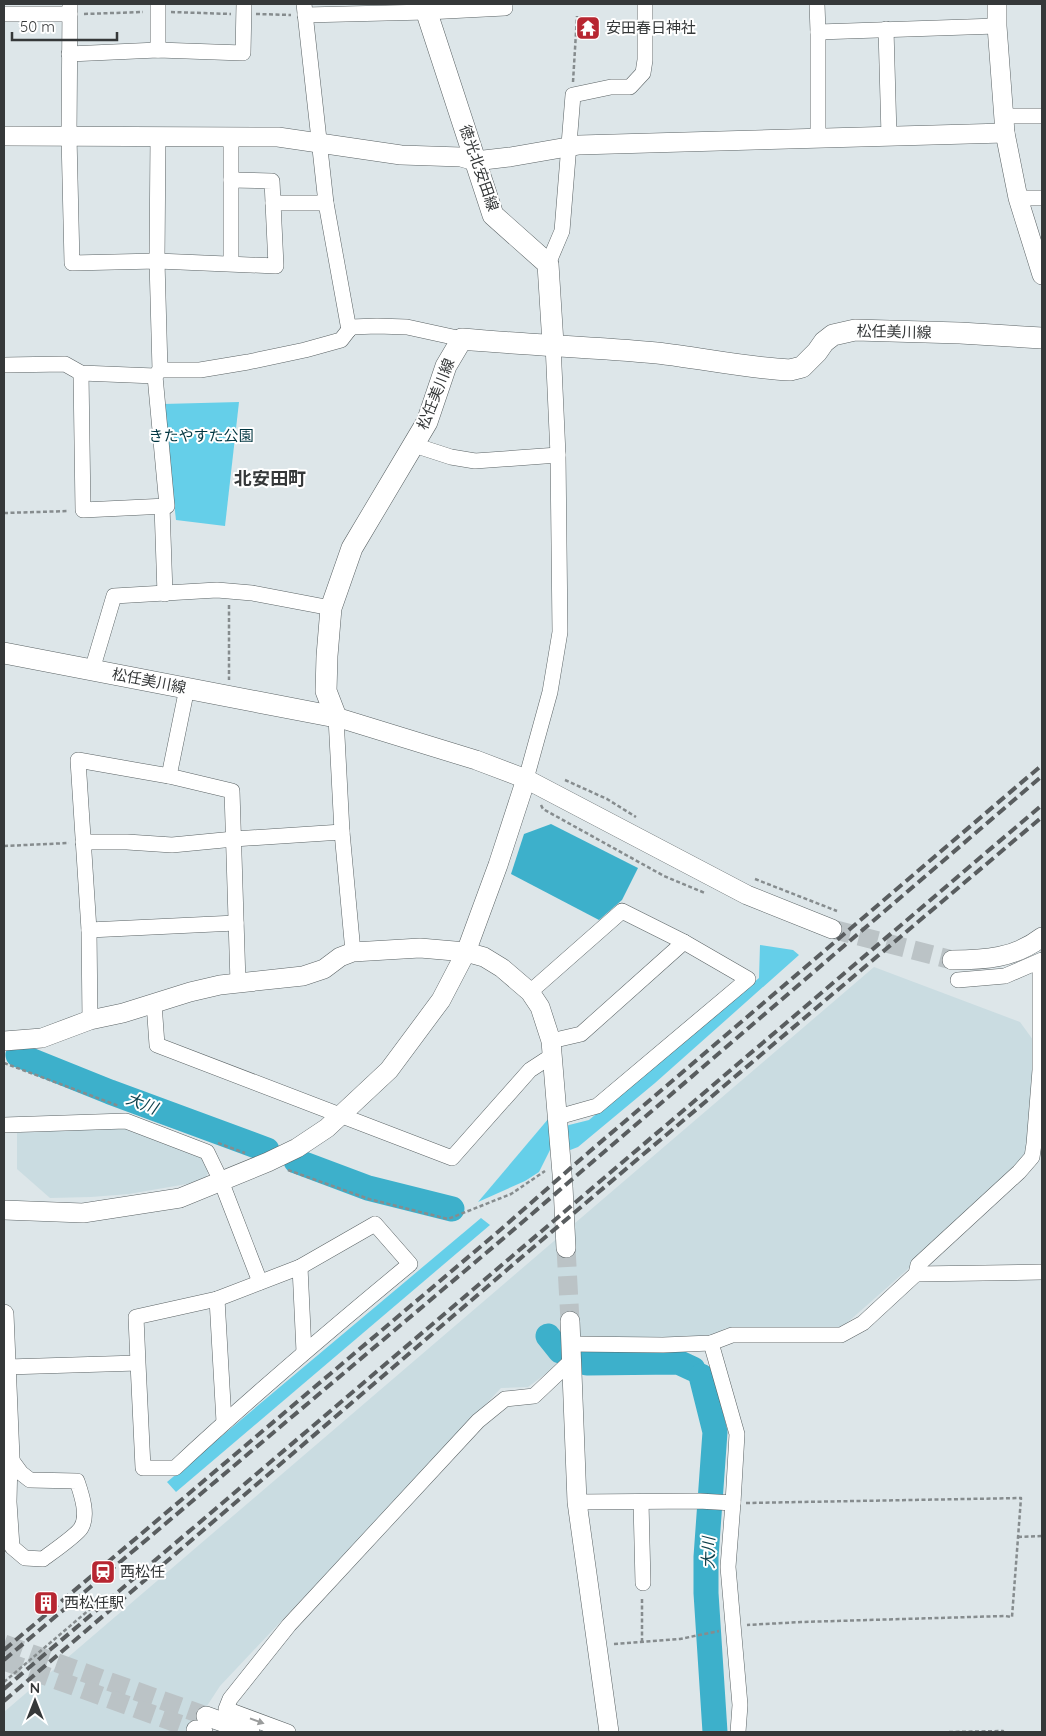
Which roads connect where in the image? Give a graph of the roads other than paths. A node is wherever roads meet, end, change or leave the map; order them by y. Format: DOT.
graph roads {
  1 [pos="244,4"];
  2 [pos="645,4"];
  3 [pos="817,4"];
  4 [pos="997,4"];
  5 [pos="158,8"];
  6 [pos="425,8"];
  7 [pos="505,8"];
  8 [pos="70,9"];
  9 [pos="304,9"];
  10 [pos="4,14"];
  11 [pos="997,26"];
  12 [pos="886,29"];
  13 [pos="818,32"];
  14 [pos="158,50"];
  15 [pos="68,54"];
  16 [pos="1042,116"];
  17 [pos="1004,124"];
  18 [pos="4,136"];
  19 [pos="68,136"];
  20 [pos="231,136"];
  21 [pos="889,136"];
  22 [pos="158,137"];
  23 [pos="818,139"];
  24 [pos="318,142"];
  25 [pos="569,147"];
  26 [pos="475,161"];
  27 [pos="231,180"];
  28 [pos="1018,198"];
  29 [pos="1042,198"];
  30 [pos="326,203"];
  31 [pos="273,204"];
  32 [pos="157,261"];
  33 [pos="231,263"];
  34 [pos="548,264"];
  35 [pos="1042,275"];
  36 [pos="349,330"];
  37 [pos="1042,338"];
  38 [pos="462,339"];
  39 [pos="553,344"];
  40 [pos="4,365"];
  41 [pos="81,373"];
  42 [pos="158,373"];
  43 [pos="414,445"];
  44 [pos="558,455"];
  45 [pos="162,506"];
  46 [pos="165,594"];
  47 [pos="330,608"];
  48 [pos="4,653"];
  49 [pos="92,670"];
  50 [pos="187,688"];
  51 [pos="336,717"];
  52 [pos="169,776"];
  53 [pos="526,779"];
  54 [pos="342,832"];
  55 [pos="234,839"];
  56 [pos="83,842"];
  57 [pos="236,922"];
  58 [pos="832,929"];
  59 [pos="89,930"];
  60 [pos="1042,938"];
  61 [pos="684,942"];
  62 [pos="353,952"];
  63 [pos="466,952"];
  64 [pos="952,960"];
  65 [pos="1041,961"];
  66 [pos="958,980"];
  67 [pos="238,983"];
  68 [pos="530,992"];
  69 [pos="154,1004"];
  70 [pos="90,1020"];
  71 [pos="4,1041"];
  72 [pos="552,1048"];
  73 [pos="341,1115"];
  74 [pos="558,1117"];
  75 [pos="4,1125"];
  76 [pos="221,1181"];
  77 [pos="4,1210"];
  78 [pos="566,1248"];
  79 [pos="300,1267"];
  80 [pos="1042,1272"];
  81 [pos="916,1274"];
  82 [pos="260,1282"];
  83 [pos="217,1299"];
  84 [pos="4,1314"];
  85 [pos="570,1321"];
  86 [pos="711,1343"];
  87 [pos="304,1352"];
  88 [pos="571,1353"];
  89 [pos="138,1363"];
  90 [pos="7,1367"];
  91 [pos="224,1422"];
  92 [pos="10,1458"];
  93 [pos="577,1502"];
  94 [pos="641,1502"];
  95 [pos="734,1503"];
  96 [pos="643,1583"];
  97 [pos="202,1726"];
  98 [pos="250,1732"];
  99 [pos="288,1732"];
  100 [pos="609,1732"];
  101 [pos="738,1732"];
  1 -- 14 [label="street"];
  2 -- 25 [label="street"];
  3 -- 13 [label="street"];
  4 -- 11 [label="street"];
  5 -- 14 [label="street"];
  6 -- 7 [label="street"];
  6 -- 9 [label="street"];
  6 -- 26 [label="main road, 徳光北安田線"];
  8 -- 10 [label="street"];
  8 -- 15 [label="street"];
  9 -- 24 [label="street"];
  11 -- 12 [label="street"];
  11 -- 17 [label="street"];
  12 -- 13 [label="street"];
  12 -- 21 [label="street"];
  13 -- 23 [label="street"];
  14 -- 15 [label="street"];
  15 -- 19 [label="street"];
  16 -- 17 [label="street"];
  17 -- 21 [label="street"];
  17 -- 28 [label="street"];
  18 -- 19 [label="street"];
  19 -- 22 [label="street"];
  19 -- 32 [label="street"];
  20 -- 22 [label="street"];
  20 -- 24 [label="street"];
  20 -- 27 [label="street"];
  21 -- 23 [label="street"];
  22 -- 32 [label="street"];
  23 -- 25 [label="street"];
  24 -- 26 [label="street"];
  24 -- 30 [label="street"];
  25 -- 26 [label="street"];
  25 -- 34 [label="street"];
  26 -- 34 [label="main road, 徳光北安田線"];
  27 -- 31 [label="street"];
  27 -- 33 [label="street"];
  28 -- 29 [label="street"];
  28 -- 35 [label="street"];
  30 -- 31 [label="street"];
  30 -- 36 [label="street"];
  31 -- 33 [label="street"];
  32 -- 33 [label="street"];
  32 -- 42 [label="street"];
  34 -- 39 [label="main road"];
  36 -- 38 [label="street"];
  36 -- 42 [label="street"];
  37 -- 39 [label="main road, 松任美川線"];
  38 -- 39 [label="main road, 松任美川線"];
  38 -- 43 [label="main road, 松任美川線"];
  39 -- 44 [label="street"];
  40 -- 41 [label="street"];
  41 -- 42 [label="street"];
  41 -- 45 [label="street"];
  42 -- 45 [label="street"];
  43 -- 44 [label="street"];
  43 -- 47 [label="main road, 松任美川線"];
  44 -- 53 [label="street"];
  45 -- 46 [label="street"];
  46 -- 47 [label="street"];
  46 -- 49 [label="street"];
  47 -- 51 [label="main road, 松任美川線"];
  48 -- 49 [label="main road, 松任美川線"];
  49 -- 50 [label="main road, 松任美川線"];
  50 -- 51 [label="main road, 松任美川線"];
  50 -- 52 [label="street"];
  51 -- 53 [label="street"];
  51 -- 54 [label="street"];
  52 -- 55 [label="street"];
  52 -- 56 [label="street"];
  53 -- 58 [label="street"];
  53 -- 63 [label="street"];
  54 -- 55 [label="street"];
  54 -- 62 [label="street"];
  55 -- 56 [label="street"];
  55 -- 57 [label="street"];
  56 -- 59 [label="street"];
  57 -- 59 [label="street"];
  57 -- 67 [label="street"];
  59 -- 70 [label="street"];
  60 -- 64 [label="street"];
  61 -- 68 [label="street"];
  61 -- 72 [label="street"];
  61 -- 74 [label="street"];
  62 -- 63 [label="street"];
  62 -- 67 [label="street"];
  63 -- 68 [label="street"];
  63 -- 73 [label="street"];
  65 -- 66 [label="street"];
  65 -- 81 [label="street"];
  67 -- 69 [label="street"];
  68 -- 72 [label="street"];
  69 -- 70 [label="street"];
  69 -- 73 [label="street"];
  70 -- 71 [label="street"];
  72 -- 73 [label="street"];
  72 -- 74 [label="street"];
  73 -- 76 [label="street"];
  74 -- 78 [label="street"];
  75 -- 76 [label="street"];
  76 -- 77 [label="street"];
  76 -- 82 [label="street"];
  79 -- 82 [label="street"];
  79 -- 87 [label="street"];
  79 -- 87 [label="street"];
  80 -- 81 [label="street"];
  81 -- 86 [label="street"];
  82 -- 83 [label="street"];
  83 -- 89 [label="street"];
  83 -- 91 [label="street"];
  84 -- 90 [label="street"];
  85 -- 88 [label="street"];
  86 -- 88 [label="street"];
  86 -- 95 [label="street"];
  87 -- 91 [label="street"];
  88 -- 93 [label="street"];
  88 -- 99 [label="street, one-way"];
  89 -- 90 [label="street"];
  89 -- 91 [label="street"];
  90 -- 92 [label="street"];
  92 -- 92 [label="street"];
  93 -- 94 [label="street"];
  93 -- 100 [label="street"];
  94 -- 95 [label="street"];
  94 -- 96 [label="street"];
  95 -- 101 [label="street"];
  97 -- 98 [label="street"];
}
